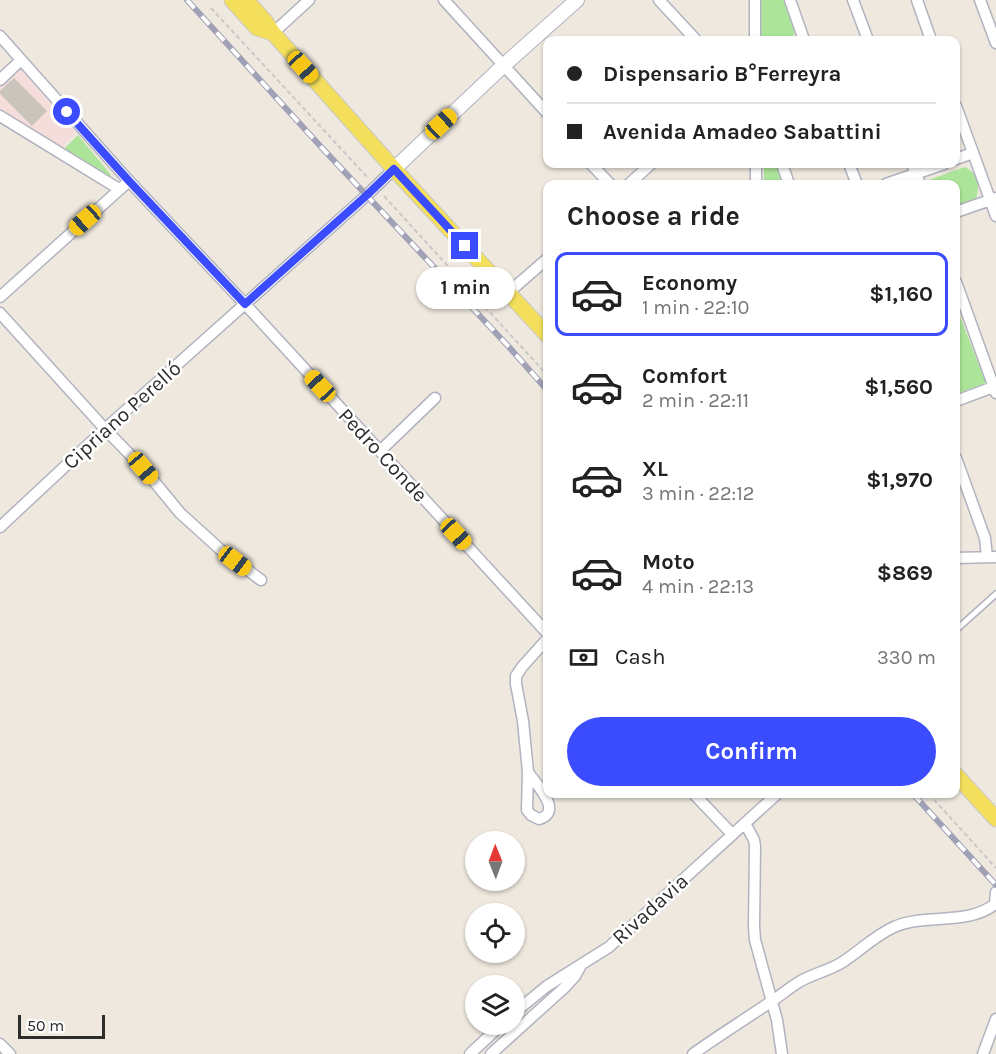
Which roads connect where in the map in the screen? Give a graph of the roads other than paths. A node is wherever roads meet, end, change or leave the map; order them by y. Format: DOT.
graph roads {
  1 [pos="232,0"];
  2 [pos="246,0"];
  3 [pos="309,0"];
  4 [pos="444,0"];
  5 [pos="577,0"];
  6 [pos="659,0"];
  7 [pos="755,0"];
  8 [pos="853,0"];
  9 [pos="917,0"];
  10 [pos="980,0"];
  11 [pos="792,1"];
  12 [pos="273,33"];
  13 [pos="0,36"];
  14 [pos="692,36"];
  15 [pos="755,36"];
  16 [pos="803,36"];
  17 [pos="866,36"];
  18 [pos="930,36"];
  19 [pos="996,43"];
  20 [pos="21,60"];
  21 [pos="504,65"];
  22 [pos="0,80"];
  23 [pos="543,108"];
  24 [pos="0,116"];
  25 [pos="960,117"];
  26 [pos="973,153"];
  27 [pos="960,158"];
  28 [pos="595,168"];
  29 [pos="647,168"];
  30 [pos="933,168"];
  31 [pos="394,169"];
  32 [pos="916,174"];
  33 [pos="606,180"];
  34 [pos="633,180"];
  35 [pos="898,180"];
  36 [pos="129,181"];
  37 [pos="119,189"];
  38 [pos="993,199"];
  39 [pos="960,211"];
  40 [pos="996,216"];
  41 [pos="543,262"];
  42 [pos="508,293"];
  43 [pos="960,293"];
  44 [pos="0,297"];
  45 [pos="245,304"];
  46 [pos="0,313"];
  47 [pos="543,331"];
  48 [pos="995,388"];
  49 [pos="435,398"];
  50 [pos="960,400"];
  51 [pos="105,429"];
  52 [pos="380,451"];
  53 [pos="960,469"];
  54 [pos="0,527"];
  55 [pos="991,557"];
  56 [pos="960,558"];
  57 [pos="261,580"];
  58 [pos="996,594"];
  59 [pos="960,626"];
  60 [pos="543,630"];
  61 [pos="543,642"];
  62 [pos="528,772"];
  63 [pos="960,779"];
  64 [pos="698,798"];
  65 [pos="773,798"];
  66 [pos="996,819"];
  67 [pos="745,823"];
  68 [pos="732,834"];
  69 [pos="996,892"];
  70 [pos="996,904"];
  71 [pos="582,964"];
  72 [pos="772,1001"];
  73 [pos="525,1004"];
  74 [pos="996,1019"];
  75 [pos="490,1035"];
  76 [pos="0,1044"];
  77 [pos="10,1054"];
  78 [pos="470,1054"];
  79 [pos="491,1054"];
  80 [pos="693,1054"];
  81 [pos="782,1054"];
  82 [pos="983,1054"];
  1 -- 12 [label="main road"];
  2 -- 12 [label="main road"];
  3 -- 12 [label="street"];
  4 -- 21 [label="street"];
  5 -- 21 [label="main road"];
  6 -- 14 [label="street"];
  7 -- 15 [label="street"];
  8 -- 17 [label="street"];
  9 -- 18 [label="street"];
  10 -- 19 [label="street"];
  11 -- 16 [label="street"];
  12 -- 31 [label="main road"];
  13 -- 20 [label="street, Pedro Conde"];
  20 -- 22 [label="street"];
  20 -- 36 [label="street, Pedro Conde"];
  21 -- 23 [label="street"];
  21 -- 31 [label="main road"];
  24 -- 37 [label="street"];
  25 -- 26 [label="street"];
  26 -- 27 [label="street"];
  26 -- 38 [label="street"];
  28 -- 33 [label="street"];
  29 -- 34 [label="street"];
  30 -- 32 [label="street"];
  31 -- 42 [label="main road"];
  31 -- 45 [label="street, Cipriano Perelló"];
  32 -- 35 [label="street"];
  36 -- 37 [label="street"];
  36 -- 45 [label="street, Pedro Conde"];
  37 -- 44 [label="street"];
  38 -- 39 [label="street"];
  38 -- 40 [label="street"];
  41 -- 42 [label="street"];
  42 -- 47 [label="main road"];
  43 -- 48 [label="street"];
  45 -- 51 [label="street, Cipriano Perelló"];
  45 -- 52 [label="street, Pedro Conde"];
  46 -- 51 [label="street"];
  48 -- 50 [label="street"];
  49 -- 52 [label="street"];
  51 -- 54 [label="street, Cipriano Perelló"];
  51 -- 57 [label="street"];
  52 -- 60 [label="street, Pedro Conde"];
  53 -- 55 [label="street"];
  55 -- 56 [label="street"];
  58 -- 59 [label="lane"];
  61 -- 62 [label="street"];
  63 -- 66 [label="main road"];
  64 -- 68 [label="street"];
  65 -- 67 [label="street, Rivadavia"];
  67 -- 68 [label="street, Rivadavia"];
  67 -- 72 [label="street"];
  68 -- 71 [label="street, Rivadavia"];
  69 -- 70 [label="street"];
  70 -- 72 [label="street"];
  71 -- 73 [label="street, Rivadavia"];
  71 -- 79 [label="street"];
  72 -- 80 [label="street"];
  72 -- 81 [label="street"];
  74 -- 82 [label="street"];
  75 -- 78 [label="street"];
  76 -- 77 [label="street"];
}
